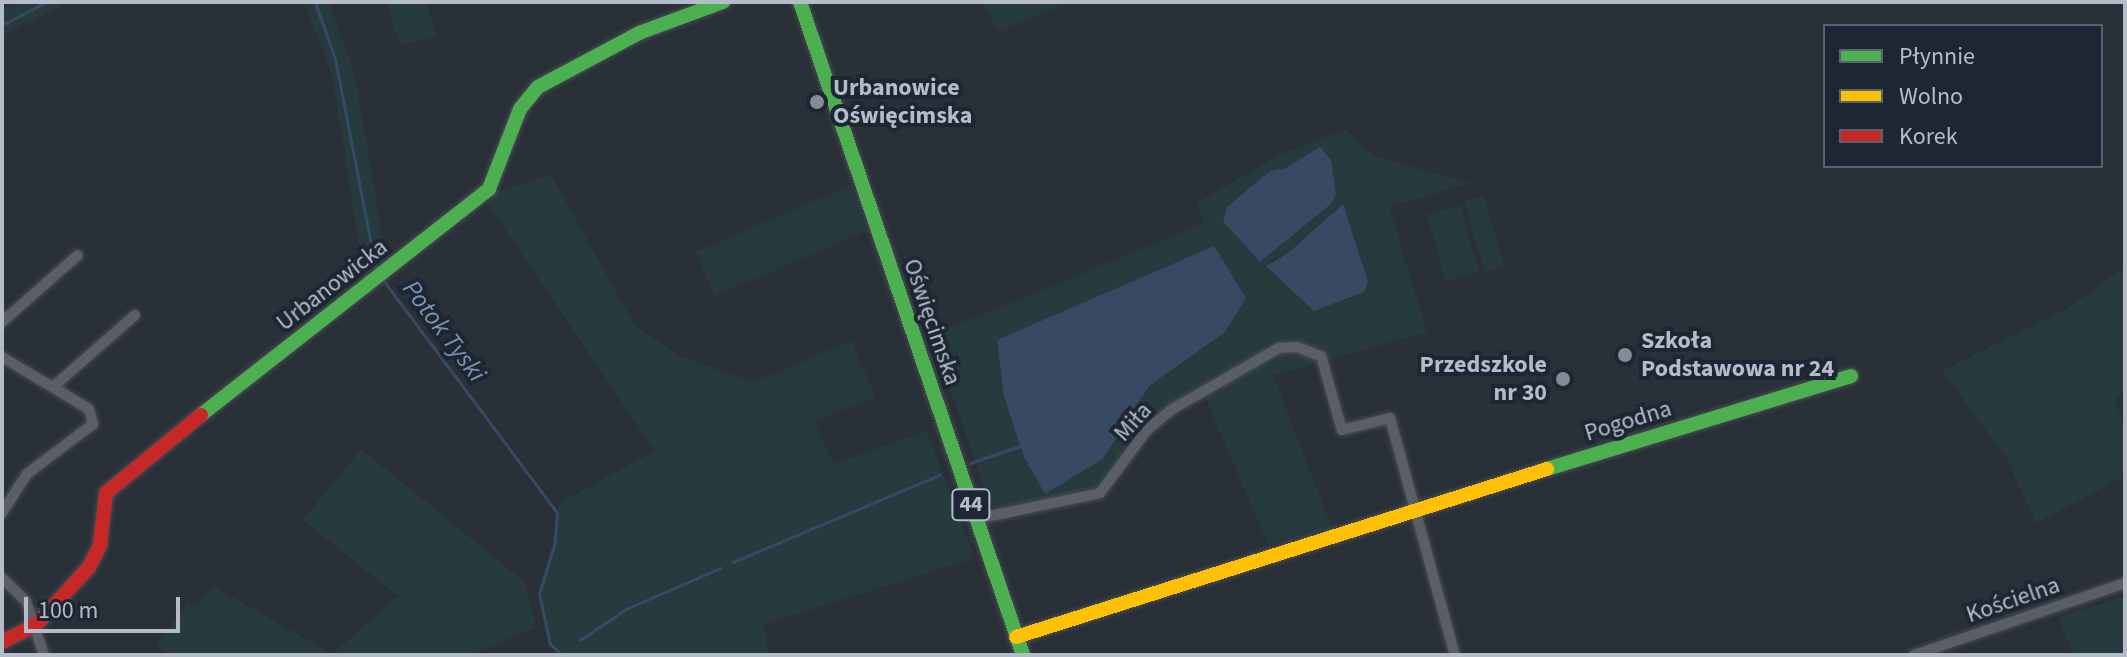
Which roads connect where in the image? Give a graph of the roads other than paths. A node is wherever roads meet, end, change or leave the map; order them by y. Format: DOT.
graph roads {
  1 [pos="723,2"];
  2 [pos="800,2"];
  3 [pos="78,255"];
  4 [pos="135,315"];
  5 [pos="2,322"];
  6 [pos="2,357"];
  7 [pos="1851,376"];
  8 [pos="53,387"];
  9 [pos="1417,508"];
  10 [pos="2,513"];
  11 [pos="976,519"];
  12 [pos="2,578"];
  13 [pos="2125,583"];
  14 [pos="36,625"];
  15 [pos="1016,637"];
  16 [pos="2,642"];
  17 [pos="44,655"];
  18 [pos="1023,655"];
  19 [pos="1455,655"];
  20 [pos="1914,655"];
  1 -- 14 [label="main road, Urbanowicka"];
  2 -- 11 [label="main road, Oświęcimska / 44"];
  3 -- 5 [label="street"];
  4 -- 8 [label="street"];
  6 -- 8 [label="street"];
  7 -- 9 [label="main road, Pogodna"];
  8 -- 10 [label="street"];
  9 -- 11 [label="street, Miła"];
  9 -- 15 [label="main road, Pogodna"];
  9 -- 19 [label="street"];
  11 -- 15 [label="main road, Oświęcimska / 44"];
  12 -- 14 [label="street"];
  13 -- 20 [label="street, Kościelna"];
  14 -- 16 [label="main road, Urbanowicka"];
  14 -- 17 [label="street"];
  15 -- 18 [label="main road, Oświęcimska / 44"];
}
